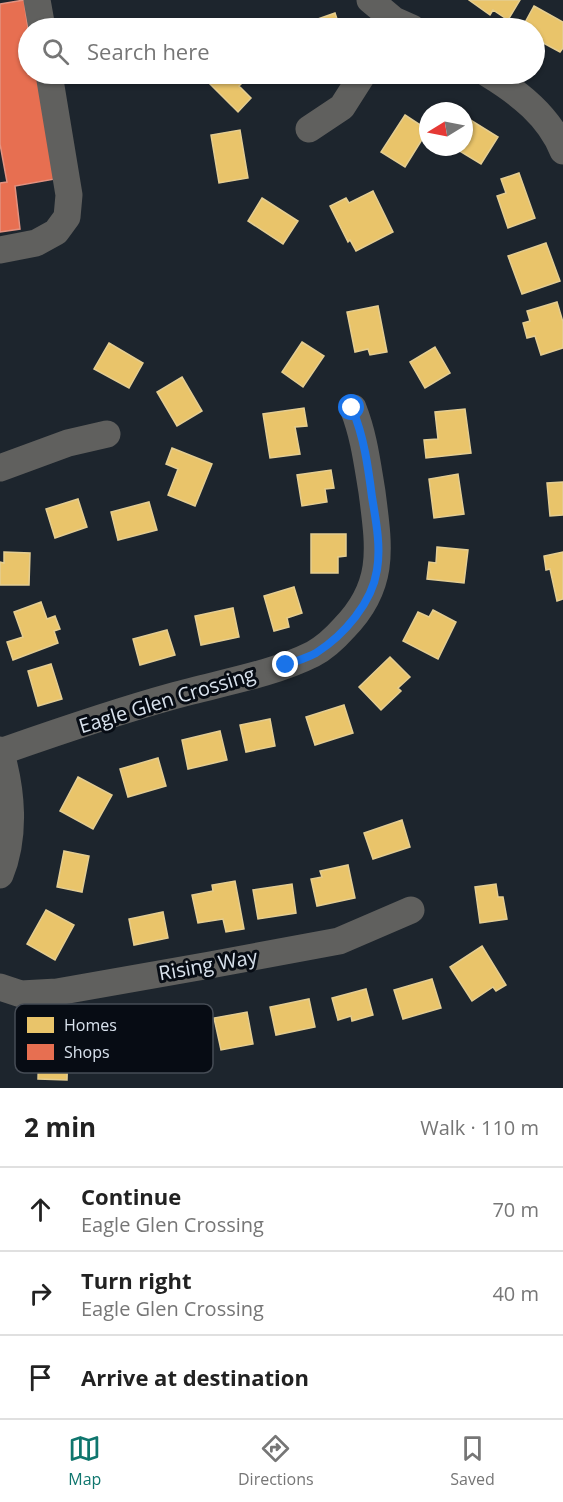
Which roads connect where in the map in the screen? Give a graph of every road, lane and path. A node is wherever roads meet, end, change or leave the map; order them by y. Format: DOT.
graph roads {
  1 [pos="37,0"];
  2 [pos="370,0"];
  3 [pos="40,18"];
  4 [pos="390,18"];
  5 [pos="51,84"];
  6 [pos="357,84"];
  7 [pos="502,84"];
  8 [pos="309,129"];
  9 [pos="563,151"];
  10 [pos="0,250"];
  11 [pos="352,408"];
  12 [pos="107,434"];
  13 [pos="0,468"];
  14 [pos="0,751"];
  15 [pos="0,875"];
  16 [pos="411,910"];
  17 [pos="0,987"];
  1 -- 3 [label="street"];
  2 -- 4 [label="street"];
  5 -- 10 [label="street"];
  6 -- 8 [label="street"];
  7 -- 9 [label="street"];
  11 -- 14 [label="street, Eagle Glen Crossing"];
  12 -- 13 [label="street"];
  14 -- 15 [label="street"];
  16 -- 17 [label="street, Rising Way"];
}
